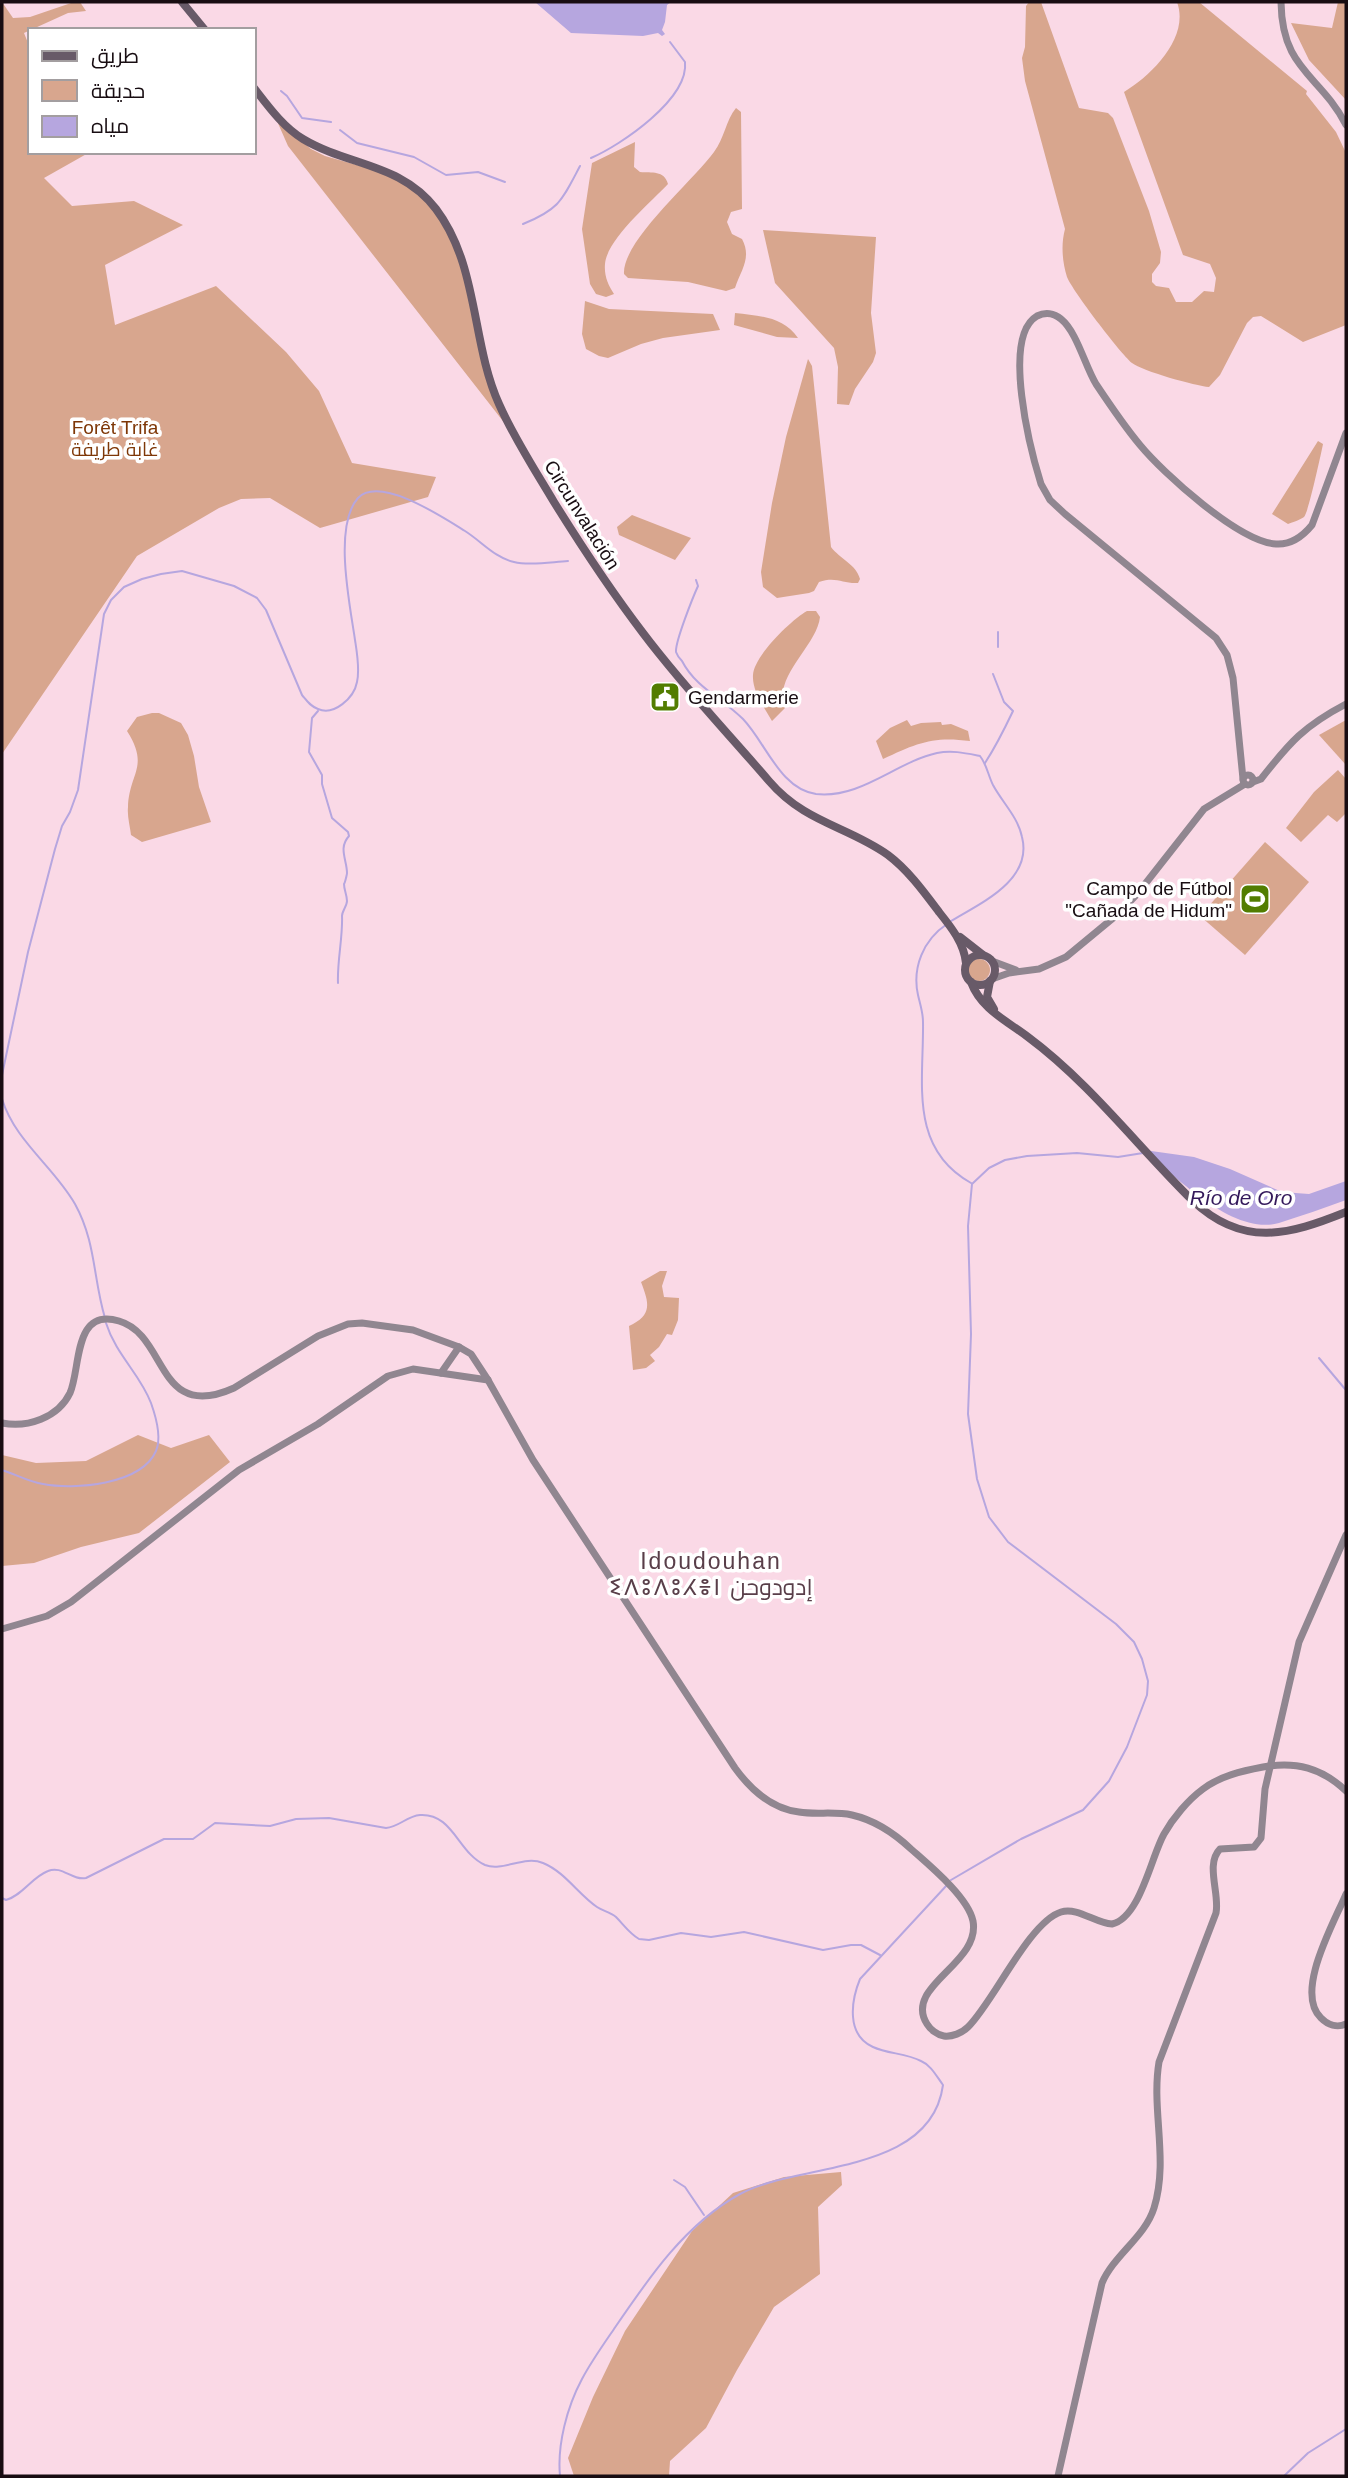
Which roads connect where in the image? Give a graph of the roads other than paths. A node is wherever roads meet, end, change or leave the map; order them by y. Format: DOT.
graph roads {
  1 [pos="182,2"];
  2 [pos="1281,2"];
  3 [pos="203,28"];
  4 [pos="256,90"];
  5 [pos="1346,125"];
  6 [pos="1346,433"];
  7 [pos="1346,704"];
  8 [pos="1248,779"];
  9 [pos="962,942"];
  10 [pos="983,955"];
  11 [pos="992,961"];
  12 [pos="966,963"];
  13 [pos="1020,971"];
  14 [pos="991,980"];
  15 [pos="971,982"];
  16 [pos="1003,1019"];
  17 [pos="1346,1212"];
  18 [pos="459,1347"];
  19 [pos="441,1373"];
  20 [pos="488,1380"];
  21 [pos="2,1423"];
  22 [pos="1346,1535"];
  23 [pos="2,1629"];
  24 [pos="1270,1766"];
  25 [pos="1346,1791"];
  26 [pos="1346,1894"];
  27 [pos="1346,2024"];
  28 [pos="1058,2476"];
  1 -- 3 [label="main road"];
  2 -- 5 [label="street"];
  4 -- 9 [label="main road, Circunvalación"];
  6 -- 8 [label="street"];
  7 -- 8 [label="street"];
  8 -- 13 [label="street"];
  9 -- 10 [label="main road"];
  9 -- 12 [label="main road"];
  10 -- 11 [label="main road"];
  10 -- 12 [label="main road"];
  11 -- 13 [label="street"];
  11 -- 14 [label="main road"];
  12 -- 15 [label="main road"];
  13 -- 14 [label="street"];
  14 -- 15 [label="main road"];
  14 -- 16 [label="main road"];
  15 -- 16 [label="main road"];
  16 -- 17 [label="main road"];
  18 -- 19 [label="street"];
  18 -- 20 [label="street"];
  18 -- 21 [label="street"];
  19 -- 20 [label="street"];
  19 -- 23 [label="street"];
  20 -- 24 [label="street"];
  22 -- 24 [label="street"];
  24 -- 25 [label="street"];
  24 -- 28 [label="street"];
  26 -- 27 [label="street"];
}
